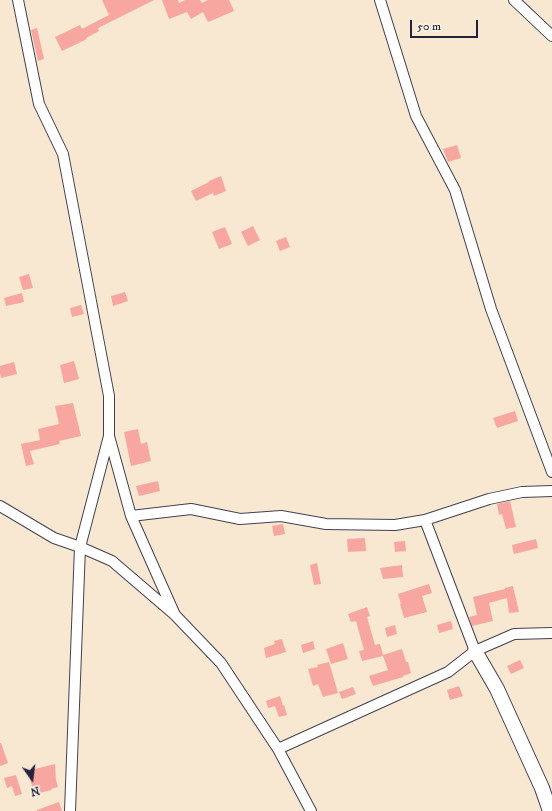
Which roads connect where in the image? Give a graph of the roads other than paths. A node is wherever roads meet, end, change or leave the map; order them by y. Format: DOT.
graph roads {
  1 [pos="18,0"];
  2 [pos="380,0"];
  3 [pos="514,0"];
  4 [pos="552,36"];
  5 [pos="109,436"];
  6 [pos="552,472"];
  7 [pos="552,492"];
  8 [pos="0,506"];
  9 [pos="131,516"];
  10 [pos="425,520"];
  11 [pos="80,547"];
  12 [pos="175,615"];
  13 [pos="552,633"];
  14 [pos="475,651"];
  15 [pos="278,749"];
  16 [pos="70,811"];
  17 [pos="311,811"];
  18 [pos="550,811"];
  1 -- 5 [label="street"];
  2 -- 6 [label="street"];
  3 -- 4 [label="street"];
  5 -- 9 [label="street"];
  5 -- 11 [label="street"];
  7 -- 10 [label="street"];
  8 -- 11 [label="street"];
  9 -- 10 [label="street"];
  9 -- 12 [label="street"];
  10 -- 14 [label="street"];
  11 -- 12 [label="street"];
  11 -- 16 [label="street"];
  12 -- 15 [label="street"];
  13 -- 14 [label="street"];
  14 -- 15 [label="street"];
  14 -- 18 [label="street"];
  15 -- 17 [label="street"];
}
